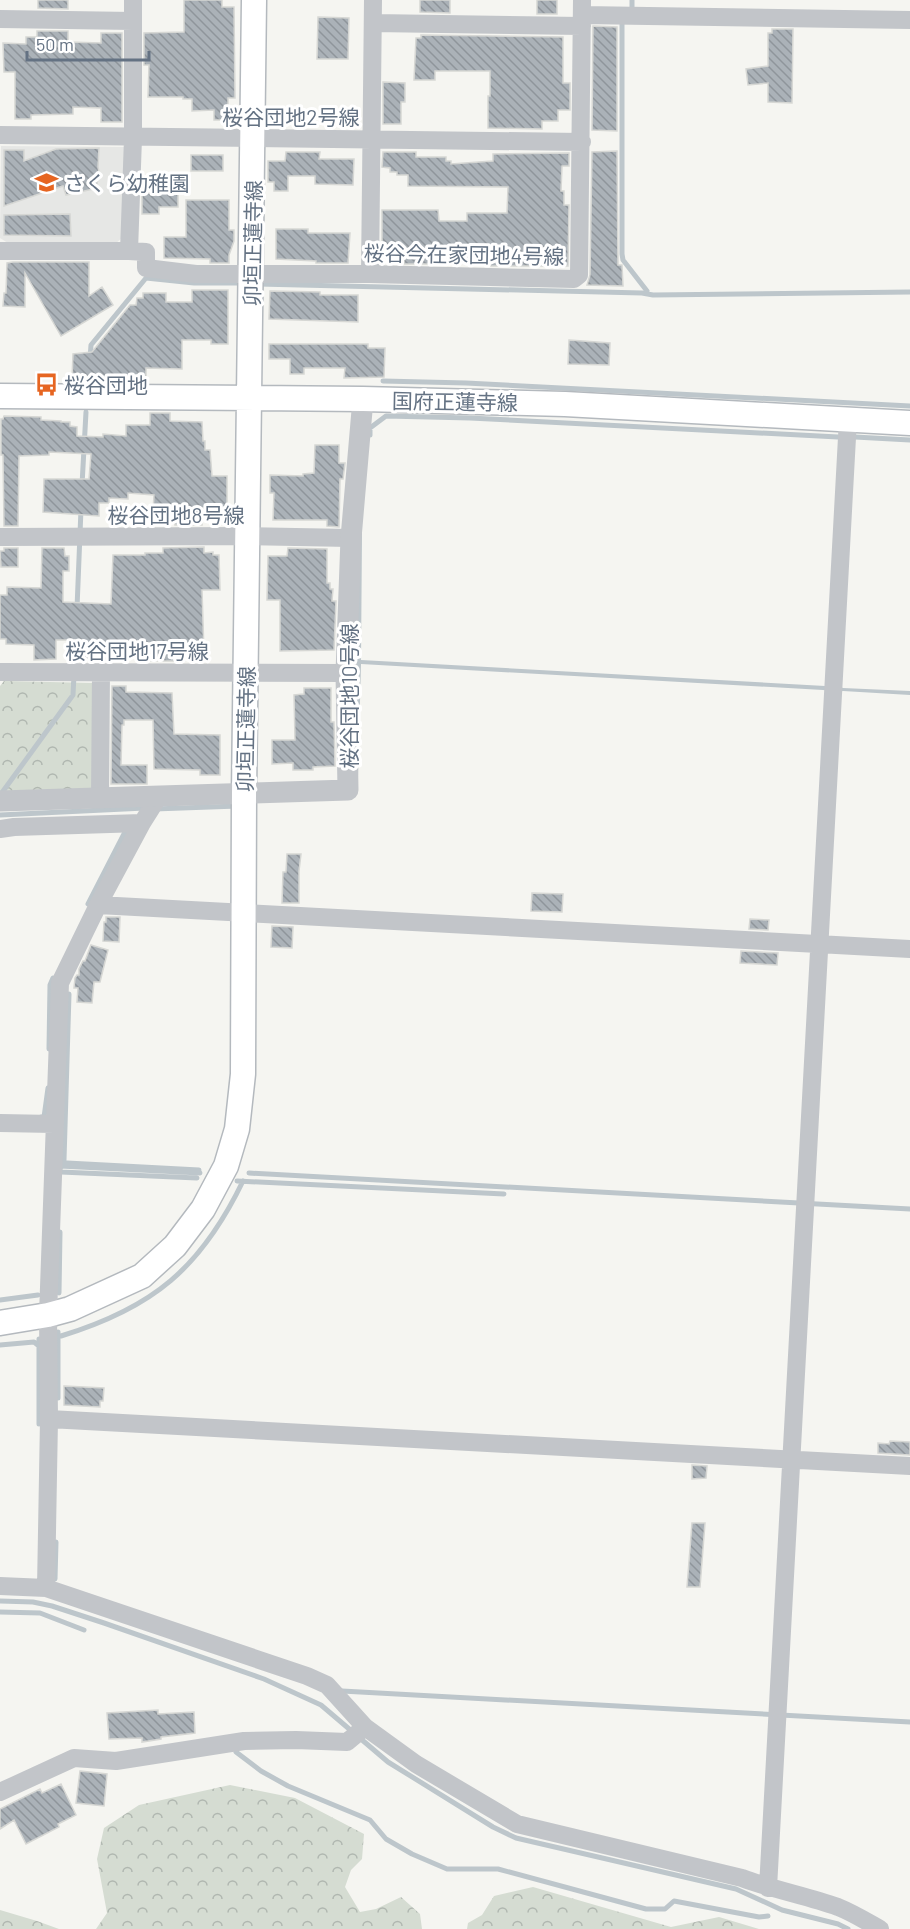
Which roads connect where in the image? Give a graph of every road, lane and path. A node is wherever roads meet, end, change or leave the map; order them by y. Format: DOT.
graph roads {
  1 [pos="133,0"];
  2 [pos="254,0"];
  3 [pos="373,0"];
  4 [pos="582,14"];
  5 [pos="0,19"];
  6 [pos="910,20"];
  7 [pos="133,21"];
  8 [pos="373,22"];
  9 [pos="0,135"];
  10 [pos="133,138"];
  11 [pos="253,138"];
  12 [pos="371,139"];
  13 [pos="582,142"];
  14 [pos="0,251"];
  15 [pos="129,251"];
  16 [pos="370,274"];
  17 [pos="252,275"];
  18 [pos="0,396"];
  19 [pos="250,399"];
  20 [pos="363,399"];
  21 [pos="848,419"];
  22 [pos="910,423"];
  23 [pos="247,536"];
  24 [pos="0,537"];
  25 [pos="351,538"];
  26 [pos="0,672"];
  27 [pos="101,672"];
  28 [pos="246,673"];
  29 [pos="346,673"];
  30 [pos="244,794"];
  31 [pos="159,796"];
  32 [pos="100,798"];
  33 [pos="0,801"];
  34 [pos="142,823"];
  35 [pos="0,829"];
  36 [pos="98,905"];
  37 [pos="244,913"];
  38 [pos="819,944"];
  39 [pos="910,949"];
  40 [pos="0,1123"];
  41 [pos="54,1124"];
  42 [pos="48,1315"];
  43 [pos="0,1323"];
  44 [pos="49,1419"];
  45 [pos="791,1460"];
  46 [pos="910,1466"];
  47 [pos="0,1586"];
  48 [pos="46,1588"];
  49 [pos="365,1726"];
  50 [pos="0,1792"];
  51 [pos="768,1888"];
  52 [pos="880,1929"];
  1 -- 7 [label="street"];
  2 -- 11 [label="main road, 卯垣正蓮寺線"];
  3 -- 8 [label="street"];
  4 -- 6 [label="street"];
  4 -- 8 [label="street"];
  4 -- 13 [label="street, 桜谷今在家団地4号線"];
  5 -- 7 [label="street"];
  7 -- 10 [label="street"];
  8 -- 12 [label="street"];
  9 -- 10 [label="street, 桜谷団地2号線"];
  10 -- 11 [label="street, 桜谷団地2号線"];
  10 -- 15 [label="street"];
  11 -- 12 [label="street, 桜谷団地2号線"];
  11 -- 17 [label="main road, 卯垣正蓮寺線"];
  12 -- 13 [label="street, 桜谷団地2号線"];
  12 -- 16 [label="street"];
  13 -- 16 [label="street, 桜谷今在家団地4号線"];
  14 -- 15 [label="street"];
  15 -- 17 [label="street, 桜谷今在家団地4号線"];
  16 -- 17 [label="street, 桜谷今在家団地4号線"];
  17 -- 19 [label="main road, 卯垣正蓮寺線"];
  18 -- 19 [label="main road, 国府正蓮寺線"];
  19 -- 20 [label="main road, 国府正蓮寺線"];
  19 -- 23 [label="main road, 卯垣正蓮寺線"];
  20 -- 21 [label="main road, 国府正蓮寺線"];
  20 -- 25 [label="street, 桜谷団地10号線"];
  21 -- 22 [label="main road, 国府正蓮寺線"];
  21 -- 38 [label="street"];
  23 -- 24 [label="street, 桜谷団地8号線"];
  23 -- 25 [label="street, 桜谷団地8号線"];
  23 -- 28 [label="main road, 卯垣正蓮寺線"];
  25 -- 29 [label="street, 桜谷団地10号線"];
  26 -- 27 [label="street, 桜谷団地17号線"];
  27 -- 28 [label="street, 桜谷団地17号線"];
  27 -- 32 [label="street"];
  28 -- 29 [label="street, 桜谷団地17号線"];
  28 -- 30 [label="main road, 卯垣正蓮寺線"];
  29 -- 30 [label="street, 桜谷団地10号線"];
  30 -- 31 [label="street, 桜谷団地10号線"];
  30 -- 37 [label="main road, 卯垣正蓮寺線"];
  31 -- 32 [label="street, 桜谷団地10号線"];
  31 -- 34 [label="street"];
  32 -- 33 [label="street, 桜谷団地10号線"];
  34 -- 35 [label="street"];
  34 -- 36 [label="street"];
  36 -- 37 [label="street"];
  36 -- 41 [label="street"];
  37 -- 38 [label="street"];
  37 -- 42 [label="main road, 卯垣正蓮寺線"];
  38 -- 39 [label="street"];
  38 -- 45 [label="street"];
  40 -- 41 [label="street"];
  41 -- 42 [label="street"];
  42 -- 43 [label="main road, 卯垣正蓮寺線"];
  42 -- 44 [label="street"];
  44 -- 45 [label="street"];
  44 -- 48 [label="street"];
  45 -- 46 [label="street"];
  45 -- 51 [label="street"];
  47 -- 48 [label="street"];
  48 -- 49 [label="street"];
  49 -- 50 [label="street"];
  49 -- 51 [label="street"];
  51 -- 52 [label="street"];
}
